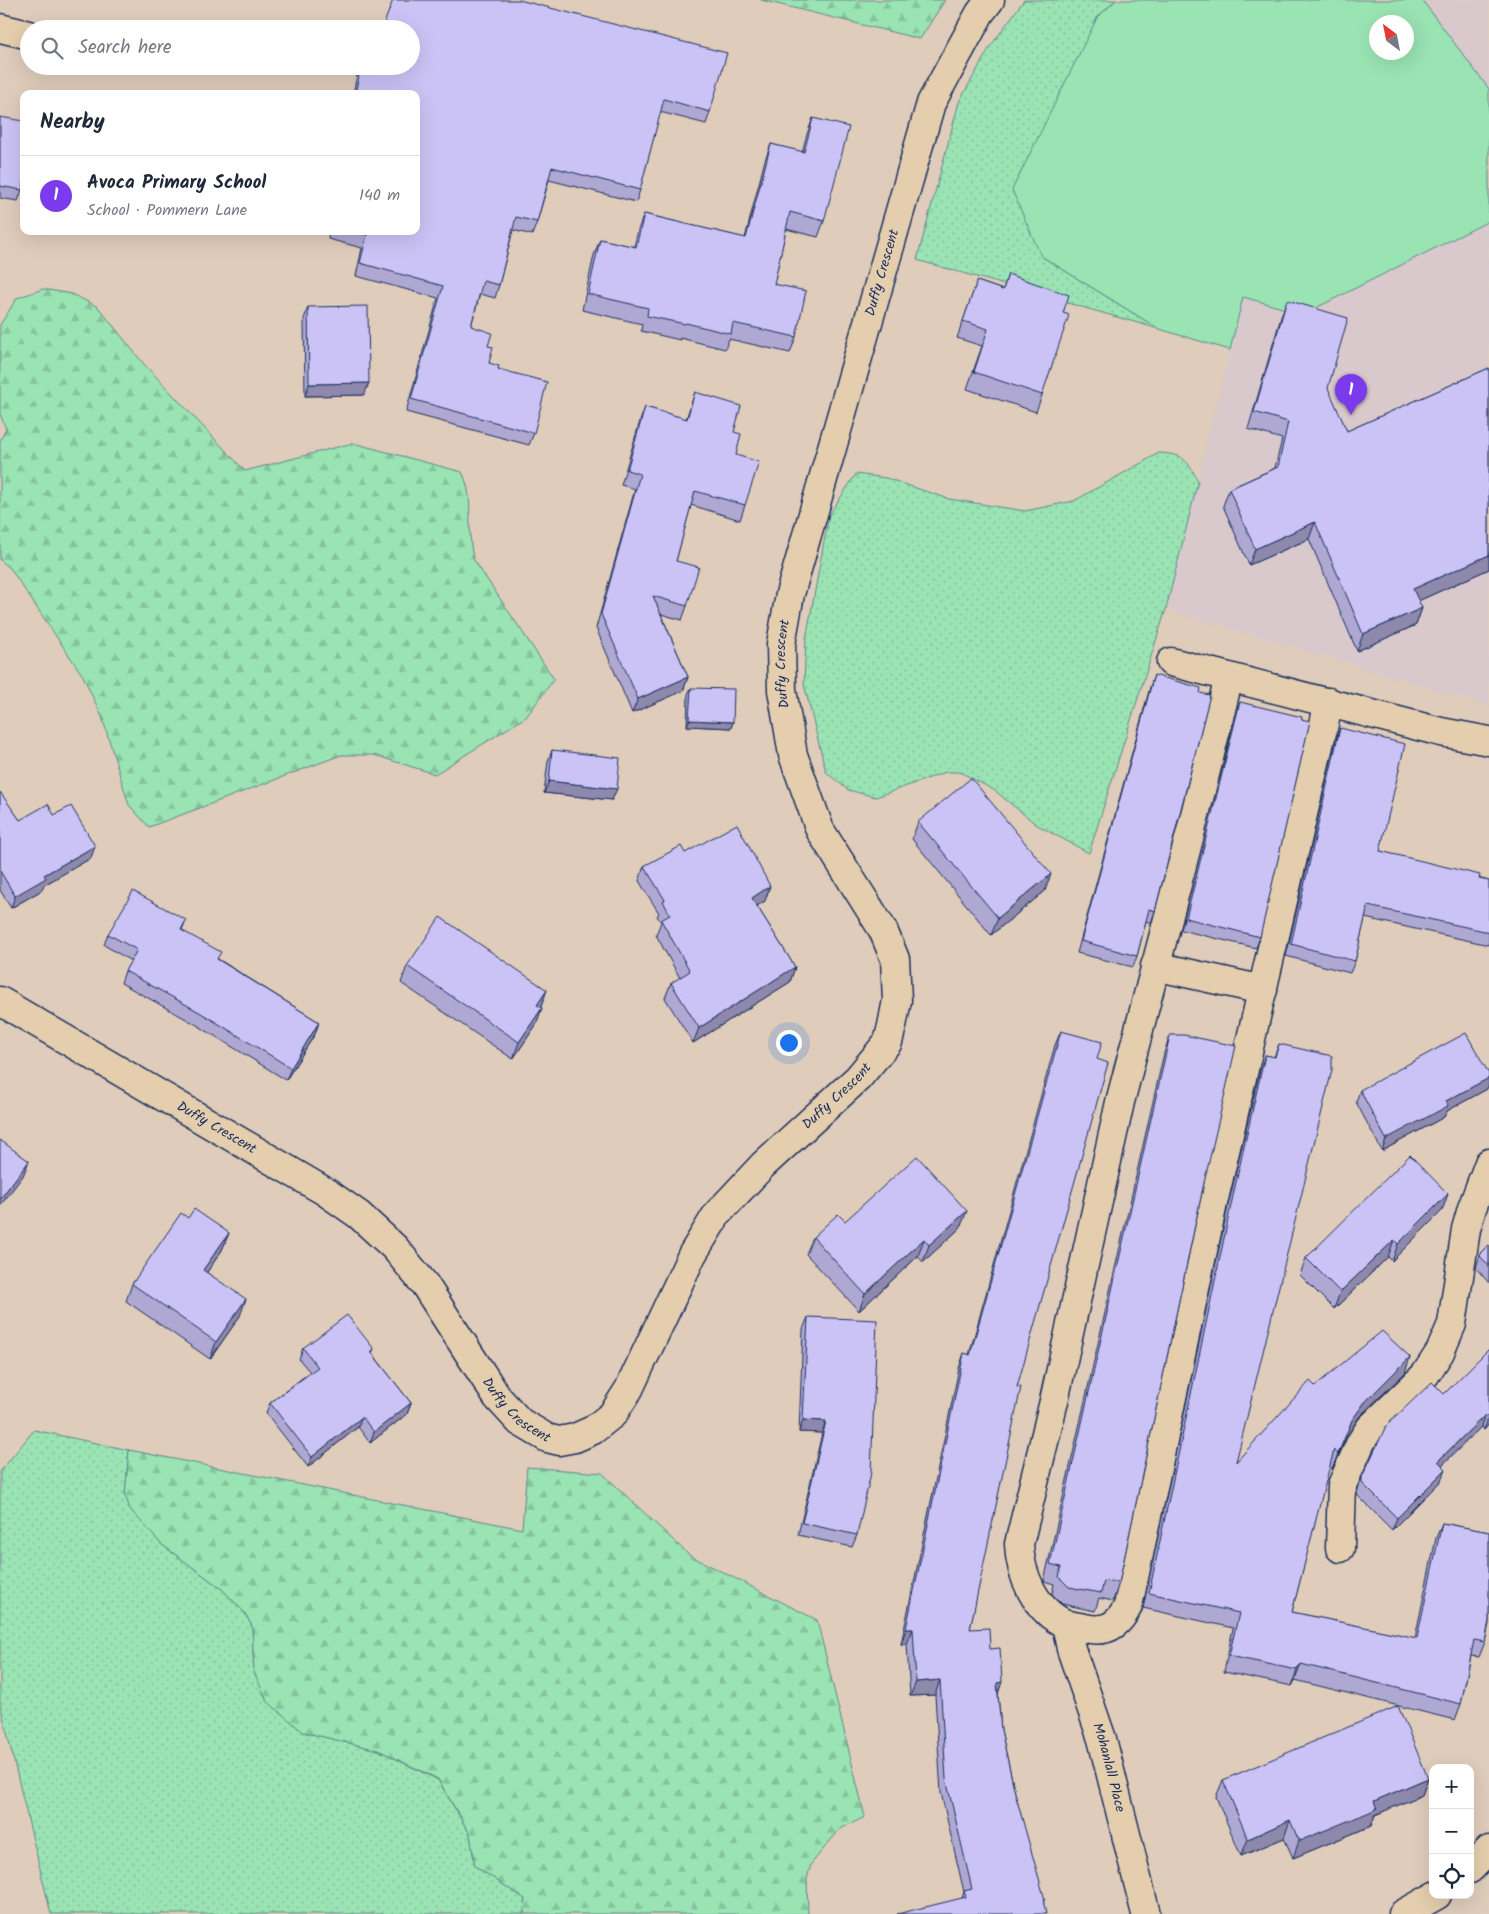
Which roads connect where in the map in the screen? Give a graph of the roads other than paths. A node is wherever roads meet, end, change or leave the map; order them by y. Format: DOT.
graph roads {
  1 [pos="990,0"];
  2 [pos="0,28"];
  3 [pos="20,33"];
  4 [pos="1172,662"];
  5 [pos="1229,676"];
  6 [pos="1329,702"];
  7 [pos="1489,741"];
  8 [pos="1155,966"];
  9 [pos="1263,990"];
  10 [pos="0,1001"];
  11 [pos="1489,1163"];
  12 [pos="1340,1548"];
  13 [pos="1066,1624"];
  14 [pos="1489,1850"];
  15 [pos="1474,1865"];
  16 [pos="1430,1899"];
  17 [pos="1146,1914"];
  18 [pos="1403,1914"];
  1 -- 10 [label="street, Duffy Crescent"];
  2 -- 3 [label="street"];
  4 -- 5 [label="street"];
  5 -- 6 [label="street"];
  5 -- 8 [label="street"];
  6 -- 7 [label="street"];
  6 -- 9 [label="street"];
  8 -- 9 [label="street"];
  8 -- 13 [label="street"];
  9 -- 13 [label="street"];
  11 -- 12 [label="street"];
  13 -- 17 [label="street, Mohanlall Place"];
  14 -- 15 [label="street"];
  16 -- 18 [label="street"];
}
